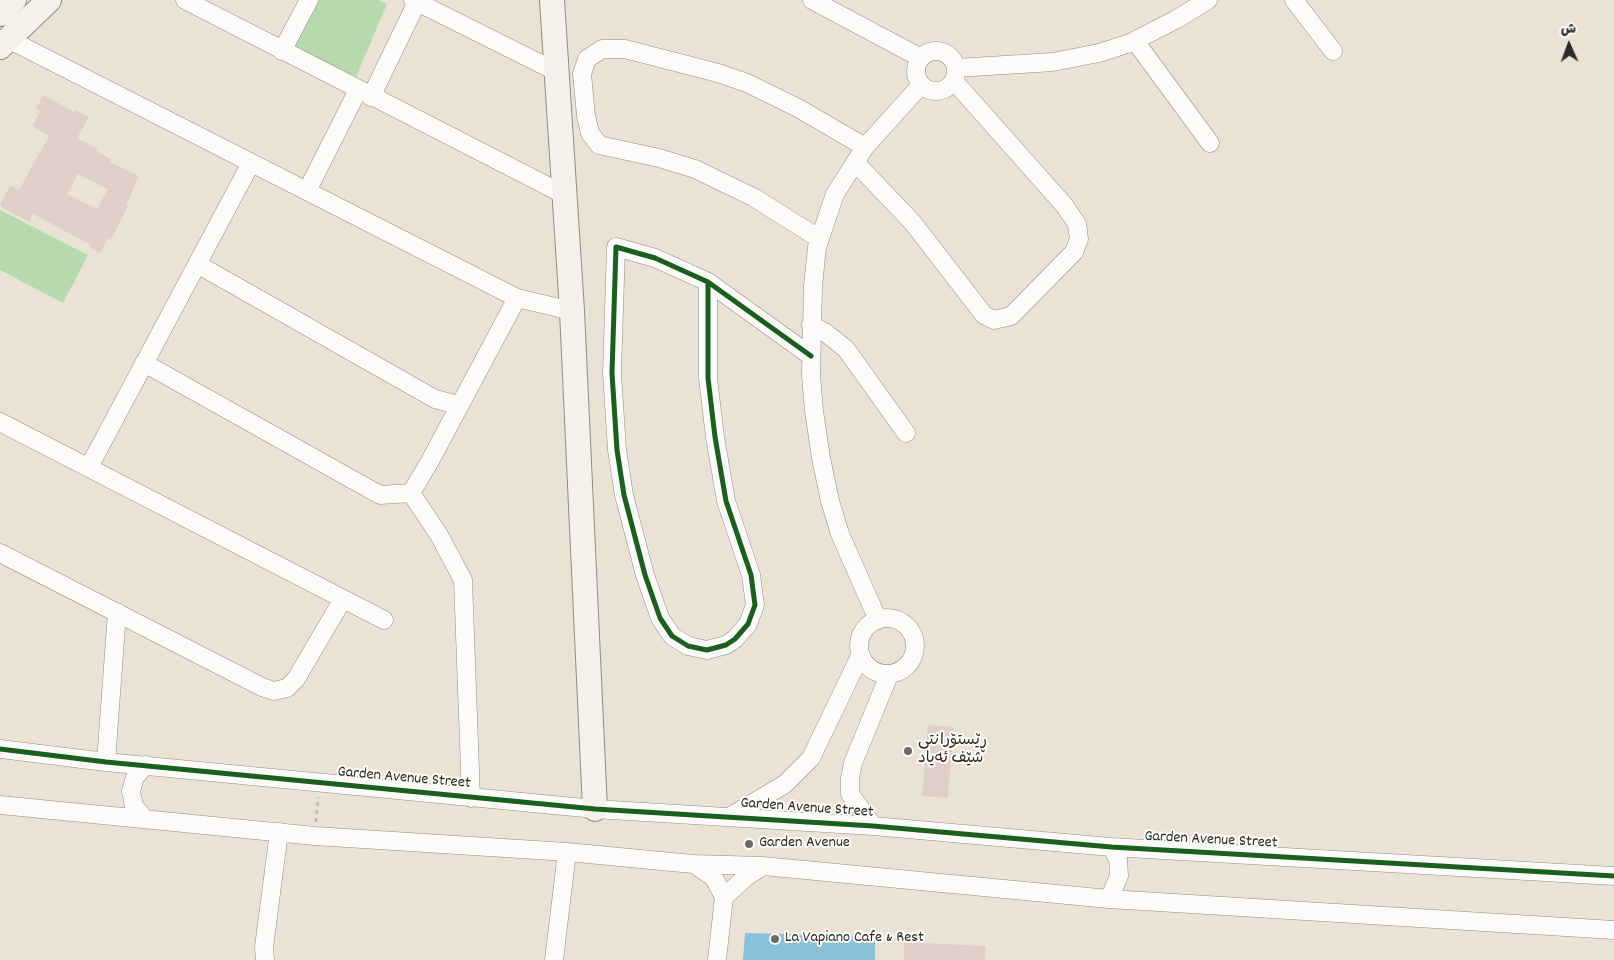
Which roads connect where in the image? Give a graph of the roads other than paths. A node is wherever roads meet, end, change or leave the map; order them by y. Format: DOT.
graph roads {
  1 [pos="14,0"];
  2 [pos="49,0"];
  3 [pos="185,0"];
  4 [pos="309,0"];
  5 [pos="552,0"];
  6 [pos="812,0"];
  7 [pos="1208,0"];
  8 [pos="1294,0"];
  9 [pos="415,1"];
  10 [pos="0,14"];
  11 [pos="1135,41"];
  12 [pos="4,43"];
  13 [pos="282,51"];
  14 [pos="1333,51"];
  15 [pos="921,58"];
  16 [pos="555,71"];
  17 [pos="955,74"];
  18 [pos="922,86"];
  19 [pos="364,93"];
  20 [pos="1210,143"];
  21 [pos="865,147"];
  22 [pos="855,162"];
  23 [pos="251,163"];
  24 [pos="306,191"];
  25 [pos="563,194"];
  26 [pos="820,239"];
  27 [pos="197,264"];
  28 [pos="708,282"];
  29 [pos="517,298"];
  30 [pos="572,311"];
  31 [pos="811,325"];
  32 [pos="811,356"];
  33 [pos="144,363"];
  34 [pos="458,405"];
  35 [pos="0,422"];
  36 [pos="906,433"];
  37 [pos="89,467"];
  38 [pos="411,493"];
  39 [pos="0,553"];
  40 [pos="343,599"];
  41 [pos="117,612"];
  42 [pos="384,620"];
  43 [pos="878,620"];
  44 [pos="860,656"];
  45 [pos="889,675"];
  46 [pos="0,749"];
  47 [pos="106,762"];
  48 [pos="146,765"];
  49 [pos="471,798"];
  50 [pos="0,805"];
  51 [pos="595,810"];
  52 [pos="731,816"];
  53 [pos="144,818"];
  54 [pos="874,826"];
  55 [pos="279,832"];
  56 [pos="1111,847"];
  57 [pos="567,852"];
  58 [pos="693,864"];
  59 [pos="763,866"];
  60 [pos="1614,876"];
  61 [pos="724,897"];
  62 [pos="1109,899"];
  63 [pos="1614,930"];
  64 [pos="265,960"];
  65 [pos="554,960"];
  66 [pos="718,960"];
  1 -- 10 [label="street"];
  2 -- 12 [label="street"];
  3 -- 13 [label="street"];
  4 -- 13 [label="street"];
  5 -- 16 [label="street"];
  6 -- 15 [label="street"];
  7 -- 11 [label="street"];
  8 -- 14 [label="street"];
  9 -- 16 [label="street"];
  9 -- 19 [label="street"];
  11 -- 17 [label="street"];
  11 -- 20 [label="street"];
  12 -- 23 [label="street"];
  13 -- 19 [label="street"];
  15 -- 17 [label="street"];
  15 -- 18 [label="street"];
  16 -- 25 [label="street"];
  17 -- 18 [label="street"];
  17 -- 22 [label="street"];
  18 -- 21 [label="street"];
  19 -- 24 [label="street"];
  19 -- 25 [label="street"];
  21 -- 22 [label="street"];
  21 -- 26 [label="street"];
  22 -- 26 [label="street"];
  23 -- 24 [label="street"];
  23 -- 27 [label="street"];
  24 -- 29 [label="street"];
  25 -- 30 [label="street"];
  26 -- 31 [label="street"];
  27 -- 33 [label="street"];
  27 -- 34 [label="street"];
  28 -- 28 [label="street"];
  28 -- 32 [label="street"];
  29 -- 30 [label="street"];
  29 -- 34 [label="street"];
  30 -- 51 [label="street"];
  31 -- 32 [label="street"];
  31 -- 36 [label="street"];
  32 -- 43 [label="street"];
  33 -- 37 [label="street"];
  33 -- 38 [label="street"];
  34 -- 38 [label="street"];
  35 -- 37 [label="street"];
  37 -- 40 [label="street"];
  38 -- 49 [label="street"];
  39 -- 41 [label="street"];
  40 -- 41 [label="street"];
  40 -- 42 [label="street"];
  41 -- 47 [label="street"];
  43 -- 44 [label="street"];
  43 -- 45 [label="street"];
  44 -- 45 [label="street"];
  44 -- 52 [label="street"];
  45 -- 54 [label="street"];
  46 -- 47 [label="street, Garden Avenue Street"];
  47 -- 48 [label="street, Garden Avenue Street"];
  48 -- 49 [label="street, Garden Avenue Street"];
  48 -- 53 [label="street"];
  49 -- 51 [label="street, Garden Avenue Street"];
  50 -- 53 [label="street"];
  51 -- 52 [label="street, Garden Avenue Street"];
  52 -- 54 [label="street, Garden Avenue Street"];
  53 -- 55 [label="street"];
  54 -- 56 [label="street, Garden Avenue Street"];
  55 -- 57 [label="street"];
  55 -- 64 [label="street"];
  56 -- 60 [label="street, Garden Avenue Street"];
  56 -- 62 [label="street"];
  57 -- 58 [label="street"];
  57 -- 65 [label="street"];
  58 -- 59 [label="street"];
  58 -- 61 [label="street"];
  59 -- 61 [label="street"];
  59 -- 62 [label="street"];
  61 -- 66 [label="street"];
  62 -- 63 [label="street"];
}
